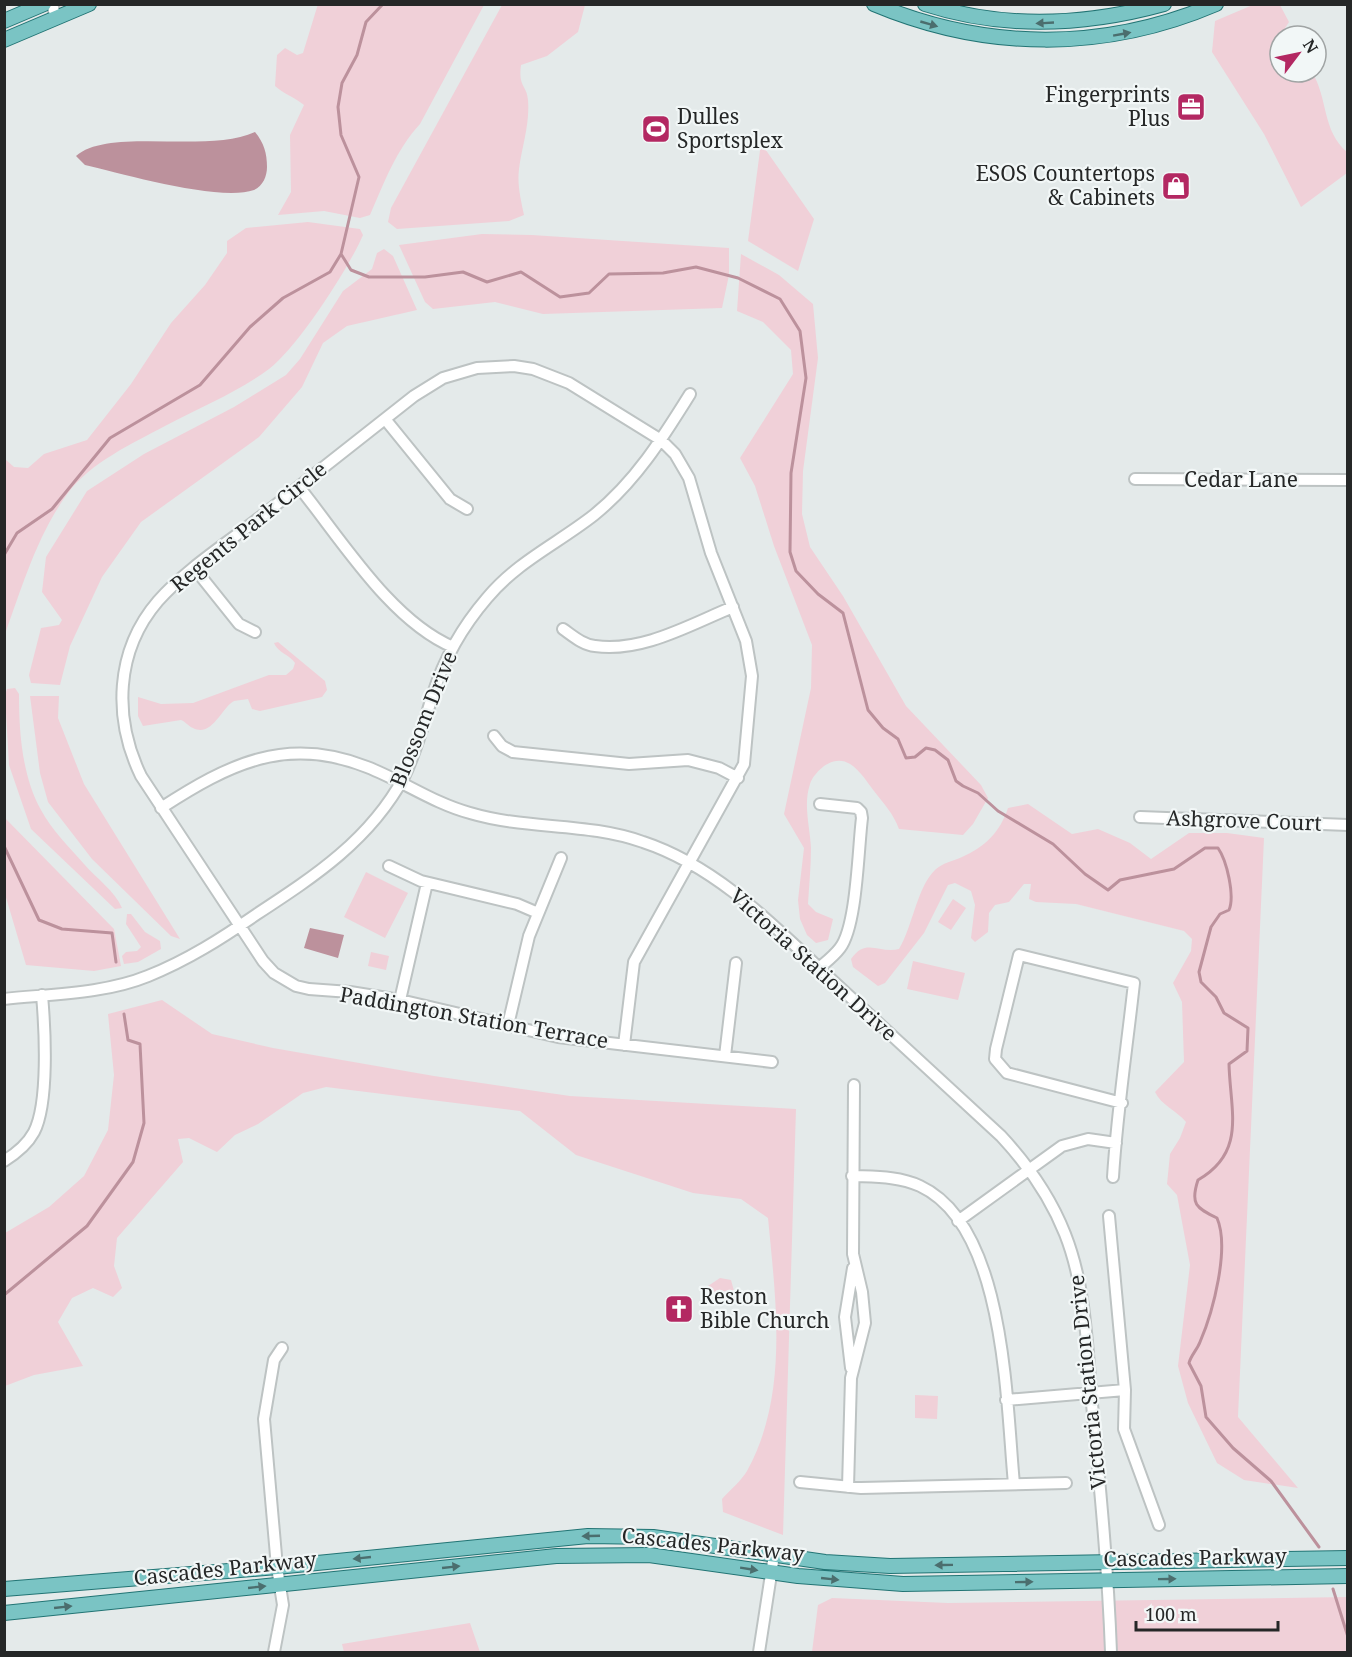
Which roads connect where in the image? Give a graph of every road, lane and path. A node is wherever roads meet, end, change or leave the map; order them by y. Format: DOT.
graph roads {
  1 [pos="89,4"];
  2 [pos="874,4"];
  3 [pos="925,4"];
  4 [pos="1164,4"];
  5 [pos="1216,4"];
  6 [pos="36,6"];
  7 [pos="54,11"];
  8 [pos="4,21"];
  9 [pos="42,24"];
  10 [pos="4,40"];
  11 [pos="690,394"];
  12 [pos="385,419"];
  13 [pos="662,440"];
  14 [pos="1135,479"];
  15 [pos="1347,480"];
  16 [pos="299,487"];
  17 [pos="467,509"];
  18 [pos="195,569"];
  19 [pos="733,607"];
  20 [pos="563,628"];
  21 [pos="255,632"];
  22 [pos="453,647"];
  23 [pos="494,736"];
  24 [pos="738,778"];
  25 [pos="400,783"];
  26 [pos="820,804"];
  27 [pos="161,808"];
  28 [pos="1140,817"];
  29 [pos="1347,825"];
  30 [pos="561,858"];
  31 [pos="690,863"];
  32 [pos="389,866"];
  33 [pos="427,883"];
  34 [pos="538,913"];
  35 [pos="239,926"];
  36 [pos="736,963"];
  37 [pos="819,968"];
  38 [pos="42,995"];
  39 [pos="4,999"];
  40 [pos="400,1000"];
  41 [pos="508,1025"];
  42 [pos="624,1045"];
  43 [pos="725,1056"];
  44 [pos="772,1062"];
  45 [pos="854,1085"];
  46 [pos="1122,1103"];
  47 [pos="1116,1143"];
  48 [pos="4,1161"];
  49 [pos="1029,1169"];
  50 [pos="852,1176"];
  51 [pos="1113,1177"];
  52 [pos="1109,1216"];
  53 [pos="958,1221"];
  54 [pos="853,1254"];
  55 [pos="282,1348"];
  56 [pos="851,1378"];
  57 [pos="1125,1390"];
  58 [pos="1091,1393"];
  59 [pos="1006,1400"];
  60 [pos="800,1482"];
  61 [pos="1066,1483"];
  62 [pos="1014,1484"];
  63 [pos="848,1487"];
  64 [pos="1160,1525"];
  65 [pos="774,1555"];
  66 [pos="1347,1558"];
  67 [pos="1107,1562"];
  68 [pos="277,1566"];
  69 [pos="771,1573"];
  70 [pos="1347,1576"];
  71 [pos="1109,1580"];
  72 [pos="280,1584"];
  73 [pos="4,1589"];
  74 [pos="4,1613"];
  75 [pos="274,1653"];
  76 [pos="759,1653"];
  77 [pos="1111,1653"];
  1 -- 7 [label="main road"];
  2 -- 5 [label="main road, one-way"];
  4 -- 3 [label="main road, one-way"];
  6 -- 8 [label="main road"];
  6 -- 9 [label="street"];
  7 -- 9 [label="main road"];
  9 -- 10 [label="main road"];
  11 -- 13 [label="street, Blossom Drive"];
  12 -- 13 [label="street, Regents Park Circle"];
  12 -- 16 [label="street, Regents Park Circle"];
  12 -- 17 [label="street"];
  13 -- 19 [label="street"];
  13 -- 22 [label="street, Blossom Drive"];
  14 -- 15 [label="street, Cedar Lane"];
  16 -- 18 [label="street, Regents Park Circle"];
  16 -- 22 [label="street"];
  18 -- 21 [label="street"];
  18 -- 27 [label="street, Regents Park Circle"];
  19 -- 20 [label="street"];
  19 -- 24 [label="street"];
  22 -- 25 [label="street, Blossom Drive"];
  23 -- 24 [label="street"];
  24 -- 31 [label="street"];
  25 -- 27 [label="street, Victoria Station Drive"];
  25 -- 31 [label="street, Victoria Station Drive"];
  25 -- 35 [label="street, Blossom Drive"];
  26 -- 37 [label="street"];
  27 -- 35 [label="street, Regents Park Circle"];
  28 -- 29 [label="street, Ashgrove Court"];
  30 -- 34 [label="street"];
  31 -- 37 [label="street, Victoria Station Drive"];
  31 -- 42 [label="street"];
  32 -- 33 [label="street"];
  33 -- 34 [label="street"];
  33 -- 40 [label="street"];
  34 -- 41 [label="street"];
  35 -- 38 [label="street, Blossom Drive"];
  35 -- 40 [label="street, Paddington Station Terrace"];
  36 -- 43 [label="street"];
  37 -- 49 [label="street, Victoria Station Drive"];
  38 -- 39 [label="street, Blossom Drive"];
  38 -- 48 [label="street"];
  40 -- 41 [label="street, Paddington Station Terrace"];
  41 -- 42 [label="street, Paddington Station Terrace"];
  42 -- 43 [label="street, Paddington Station Terrace"];
  43 -- 44 [label="street, Paddington Station Terrace"];
  45 -- 50 [label="street"];
  46 -- 46 [label="street"];
  46 -- 47 [label="street"];
  47 -- 49 [label="street"];
  47 -- 51 [label="street"];
  49 -- 53 [label="street"];
  49 -- 58 [label="street, Victoria Station Drive"];
  50 -- 53 [label="street"];
  50 -- 54 [label="street"];
  52 -- 57 [label="street"];
  53 -- 59 [label="street"];
  54 -- 56 [label="street"];
  54 -- 56 [label="street"];
  55 -- 68 [label="street"];
  56 -- 63 [label="street"];
  57 -- 58 [label="street"];
  57 -- 64 [label="street"];
  58 -- 59 [label="street"];
  58 -- 67 [label="street, Victoria Station Drive"];
  59 -- 62 [label="street"];
  60 -- 63 [label="street"];
  61 -- 62 [label="street"];
  62 -- 63 [label="street"];
  67 -- 65 [label="main road, Cascades Parkway, one-way"];
  65 -- 68 [label="main road, Cascades Parkway, one-way"];
  65 -- 69 [label="street"];
  66 -- 67 [label="main road, Cascades Parkway"];
  67 -- 71 [label="street, Victoria Station Drive"];
  68 -- 72 [label="street"];
  68 -- 73 [label="main road, Cascades Parkway"];
  69 -- 71 [label="main road, Cascades Parkway, one-way"];
  72 -- 69 [label="main road, Cascades Parkway, one-way"];
  69 -- 76 [label="street"];
  71 -- 70 [label="main road, Cascades Parkway, one-way"];
  71 -- 77 [label="street, Victoria Station Drive"];
  74 -- 72 [label="main road, Cascades Parkway, one-way"];
  72 -- 75 [label="street"];
}
